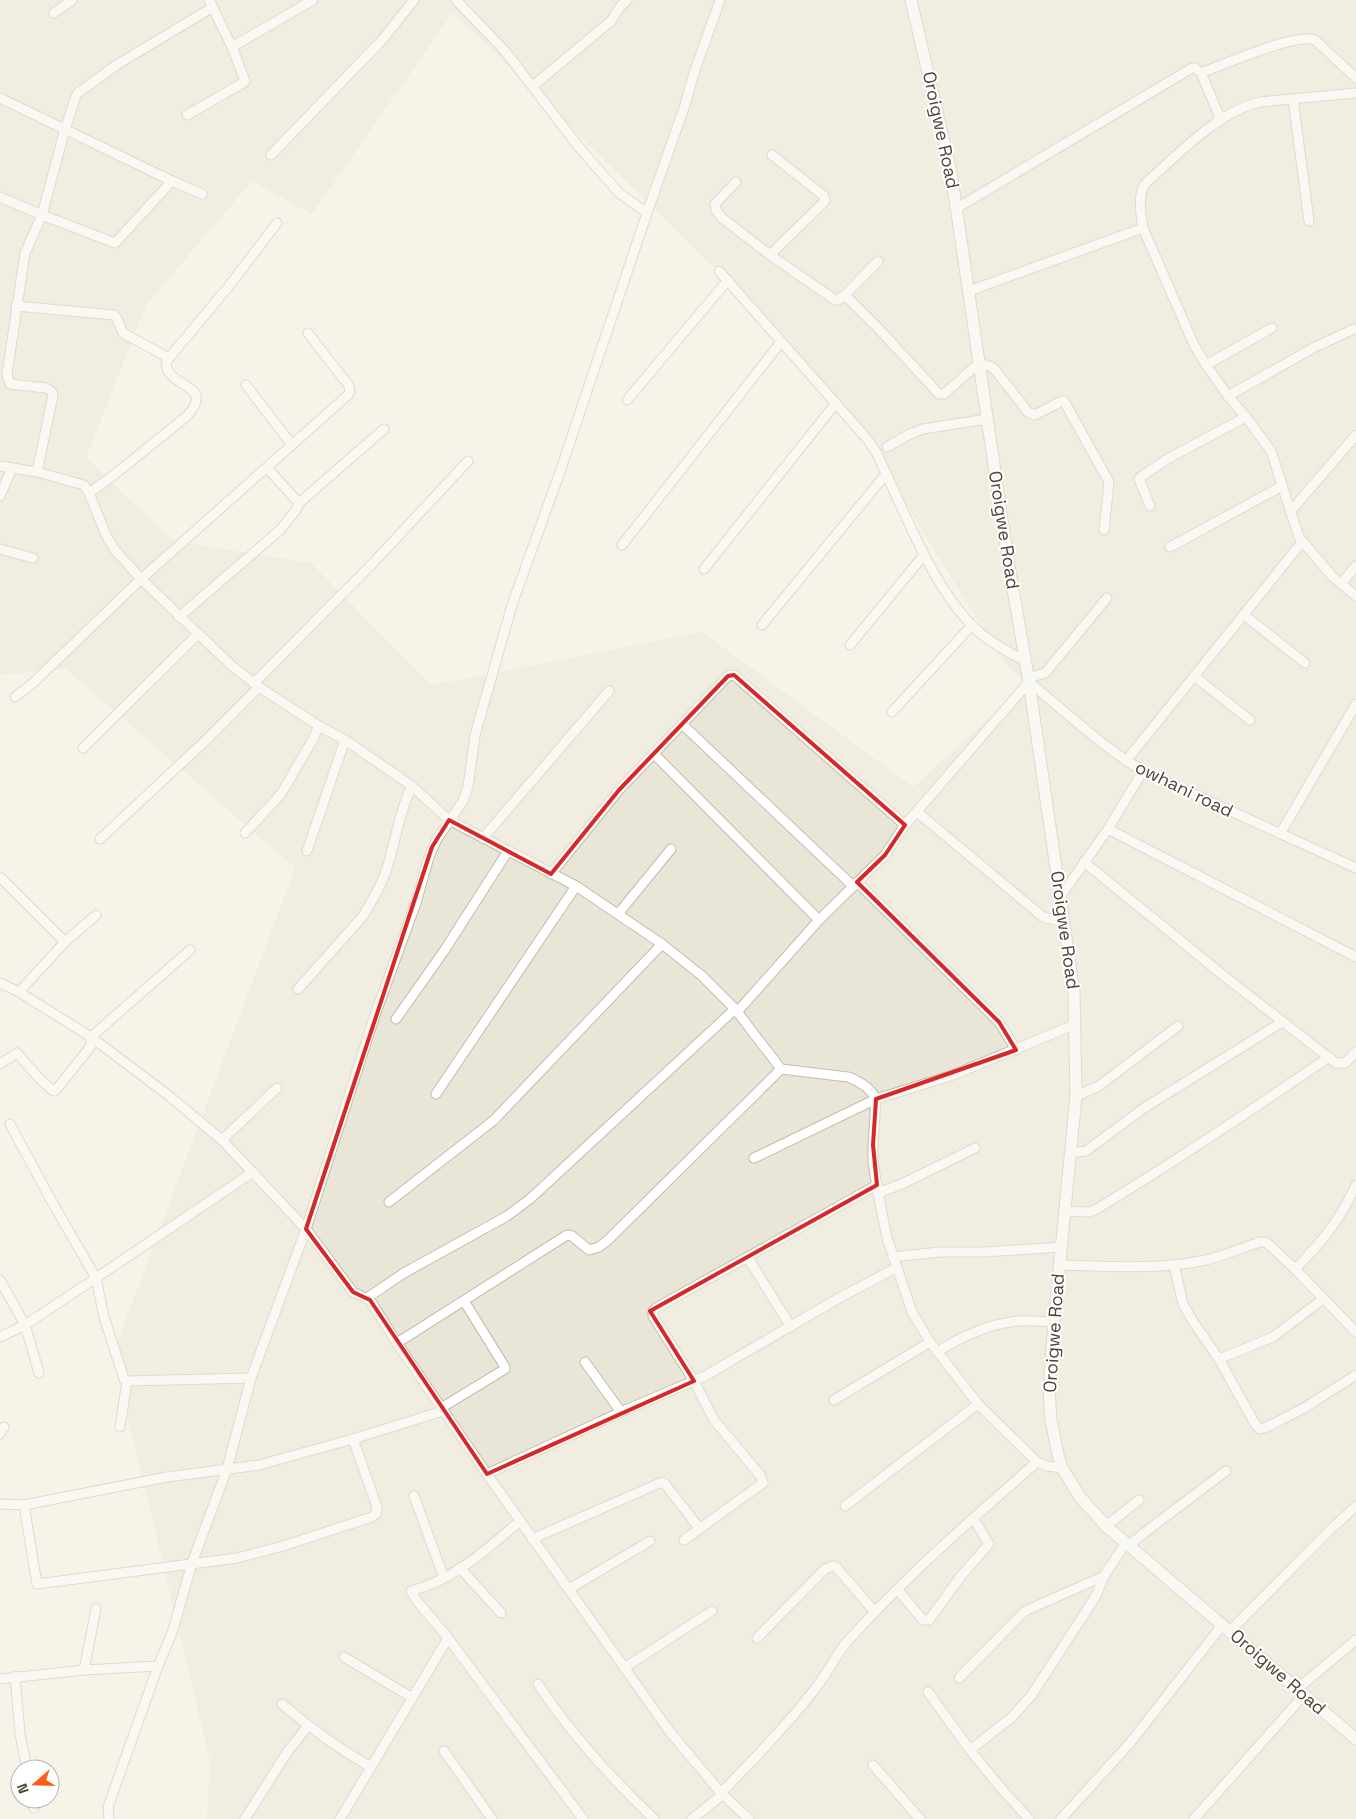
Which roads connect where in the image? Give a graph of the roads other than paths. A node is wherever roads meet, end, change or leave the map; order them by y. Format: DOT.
graph roads {
  1 [pos="72,0"];
  2 [pos="313,0"];
  3 [pos="414,0"];
  4 [pos="456,0"];
  5 [pos="627,0"];
  6 [pos="720,0"];
  7 [pos="911,0"];
  8 [pos="211,3"];
  9 [pos="54,13"];
  10 [pos="232,47"];
  11 [pos="1201,73"];
  12 [pos="1356,78"];
  13 [pos="533,86"];
  14 [pos="1356,93"];
  15 [pos="0,98"];
  16 [pos="1293,99"];
  17 [pos="187,115"];
  18 [pos="1221,120"];
  19 [pos="64,129"];
  20 [pos="272,155"];
  21 [pos="772,155"];
  22 [pos="172,181"];
  23 [pos="736,182"];
  24 [pos="202,194"];
  25 [pos="0,197"];
  26 [pos="957,208"];
  27 [pos="647,214"];
  28 [pos="42,216"];
  29 [pos="1308,222"];
  30 [pos="277,223"];
  31 [pos="1142,228"];
  32 [pos="770,255"];
  33 [pos="878,261"];
  34 [pos="719,271"];
  35 [pos="728,280"];
  36 [pos="969,291"];
  37 [pos="845,295"];
  38 [pos="16,306"];
  39 [pos="1272,328"];
  40 [pos="1354,329"];
  41 [pos="308,333"];
  42 [pos="781,342"];
  43 [pos="169,358"];
  44 [pos="979,363"];
  45 [pos="1206,365"];
  46 [pos="246,386"];
  47 [pos="1228,396"];
  48 [pos="627,400"];
  49 [pos="836,403"];
  50 [pos="1246,416"];
  51 [pos="987,419"];
  52 [pos="384,430"];
  53 [pos="1356,435"];
  54 [pos="292,445"];
  55 [pos="887,447"];
  56 [pos="468,461"];
  57 [pos="0,466"];
  58 [pos="12,468"];
  59 [pos="267,468"];
  60 [pos="37,472"];
  61 [pos="886,474"];
  62 [pos="1282,486"];
  63 [pos="89,493"];
  64 [pos="0,496"];
  65 [pos="298,503"];
  66 [pos="1150,506"];
  67 [pos="1290,512"];
  68 [pos="1104,530"];
  69 [pos="1302,542"];
  70 [pos="622,545"];
  71 [pos="1170,547"];
  72 [pos="0,549"];
  73 [pos="924,554"];
  74 [pos="33,558"];
  75 [pos="1356,566"];
  76 [pos="704,569"];
  77 [pos="141,579"];
  78 [pos="1341,584"];
  79 [pos="1356,596"];
  80 [pos="1107,598"];
  81 [pos="1244,615"];
  82 [pos="179,617"];
  83 [pos="762,625"];
  84 [pos="972,625"];
  85 [pos="198,634"];
  86 [pos="850,645"];
  87 [pos="1025,661"];
  88 [pos="1306,663"];
  89 [pos="1194,676"];
  90 [pos="1028,680"];
  91 [pos="256,685"];
  92 [pos="609,691"];
  93 [pos="15,697"];
  94 [pos="1356,704"];
  95 [pos="892,712"];
  96 [pos="1250,720"];
  97 [pos="682,724"];
  98 [pos="319,726"];
  99 [pos="345,740"];
  100 [pos="83,748"];
  101 [pos="653,753"];
  102 [pos="1126,761"];
  103 [pos="1143,771"];
  104 [pos="412,786"];
  105 [pos="917,812"];
  106 [pos="449,820"];
  107 [pos="904,825"];
  108 [pos="1108,829"];
  109 [pos="245,832"];
  110 [pos="1280,834"];
  111 [pos="100,838"];
  112 [pos="483,838"];
  113 [pos="671,850"];
  114 [pos="307,851"];
  115 [pos="508,851"];
  116 [pos="1084,862"];
  117 [pos="1356,868"];
  118 [pos="551,874"];
  119 [pos="0,877"];
  120 [pos="855,884"];
  121 [pos="576,886"];
  122 [pos="1060,897"];
  123 [pos="618,914"];
  124 [pos="96,915"];
  125 [pos="819,920"];
  126 [pos="1064,922"];
  127 [pos="66,942"];
  128 [pos="662,944"];
  129 [pos="190,950"];
  130 [pos="1356,957"];
  131 [pos="0,983"];
  132 [pos="298,989"];
  133 [pos="19,992"];
  134 [pos="736,1010"];
  135 [pos="396,1019"];
  136 [pos="1282,1022"];
  137 [pos="1076,1024"];
  138 [pos="1178,1026"];
  139 [pos="91,1037"];
  140 [pos="1016,1050"];
  141 [pos="1356,1052"];
  142 [pos="1328,1058"];
  143 [pos="0,1064"];
  144 [pos="781,1068"];
  145 [pos="277,1088"];
  146 [pos="436,1094"];
  147 [pos="1076,1096"];
  148 [pos="876,1099"];
  149 [pos="10,1124"];
  150 [pos="222,1140"];
  151 [pos="975,1148"];
  152 [pos="1070,1153"];
  153 [pos="754,1158"];
  154 [pos="253,1172"];
  155 [pos="1356,1185"];
  156 [pos="878,1189"];
  157 [pos="389,1202"];
  158 [pos="1064,1211"];
  159 [pos="306,1229"];
  160 [pos="1060,1247"];
  161 [pos="893,1257"];
  162 [pos="748,1258"];
  163 [pos="1059,1265"];
  164 [pos="1174,1265"];
  165 [pos="896,1268"];
  166 [pos="1295,1269"];
  167 [pos="96,1278"];
  168 [pos="0,1280"];
  169 [pos="367,1298"];
  170 [pos="1323,1299"];
  171 [pos="464,1300"];
  172 [pos="1054,1322"];
  173 [pos="25,1325"];
  174 [pos="791,1327"];
  175 [pos="1356,1332"];
  176 [pos="0,1337"];
  177 [pos="930,1342"];
  178 [pos="397,1343"];
  179 [pos="937,1352"];
  180 [pos="1219,1359"];
  181 [pos="585,1362"];
  182 [pos="39,1373"];
  183 [pos="1356,1375"];
  184 [pos="251,1378"];
  185 [pos="127,1381"];
  186 [pos="694,1381"];
  187 [pos="834,1400"];
  188 [pos="978,1404"];
  189 [pos="442,1409"];
  190 [pos="621,1412"];
  191 [pos="120,1427"];
  192 [pos="353,1439"];
  193 [pos="1037,1462"];
  194 [pos="1062,1468"];
  195 [pos="227,1470"];
  196 [pos="1226,1471"];
  197 [pos="487,1474"];
  198 [pos="414,1496"];
  199 [pos="1140,1500"];
  200 [pos="24,1504"];
  201 [pos="1,1506"];
  202 [pos="846,1506"];
  203 [pos="1356,1506"];
  204 [pos="974,1518"];
  205 [pos="520,1521"];
  206 [pos="1106,1526"];
  207 [pos="700,1529"];
  208 [pos="532,1539"];
  209 [pos="684,1540"];
  210 [pos="650,1541"];
  211 [pos="1127,1545"];
  212 [pos="192,1563"];
  213 [pos="460,1568"];
  214 [pos="1104,1576"];
  215 [pos="444,1578"];
  216 [pos="569,1589"];
  217 [pos="898,1590"];
  218 [pos="96,1609"];
  219 [pos="712,1611"];
  220 [pos="875,1612"];
  221 [pos="501,1613"];
  222 [pos="1226,1628"];
  223 [pos="448,1638"];
  224 [pos="757,1638"];
  225 [pos="1356,1640"];
  226 [pos="344,1657"];
  227 [pos="158,1666"];
  228 [pos="624,1668"];
  229 [pos="84,1670"];
  230 [pos="15,1676"];
  231 [pos="0,1678"];
  232 [pos="959,1678"];
  233 [pos="538,1684"];
  234 [pos="928,1692"];
  235 [pos="1300,1692"];
  236 [pos="412,1697"];
  237 [pos="282,1704"];
  238 [pos="308,1726"];
  239 [pos="1356,1739"];
  240 [pos="970,1750"];
  241 [pos="444,1751"];
  242 [pos="25,1759"];
  243 [pos="873,1765"];
  244 [pos="371,1767"];
  245 [pos="722,1794"];
  246 [pos="109,1819"];
  247 [pos="245,1819"];
  248 [pos="340,1819"];
  249 [pos="492,1819"];
  250 [pos="583,1819"];
  251 [pos="654,1819"];
  252 [pos="692,1819"];
  253 [pos="749,1819"];
  254 [pos="920,1819"];
  255 [pos="1029,1819"];
  256 [pos="1061,1819"];
  257 [pos="1194,1819"];
  1 -- 9 [label="street"];
  2 -- 10 [label="street"];
  3 -- 20 [label="street"];
  4 -- 13 [label="street"];
  5 -- 13 [label="street"];
  6 -- 27 [label="street"];
  7 -- 26 [label="street, Oroigwe Road"];
  8 -- 10 [label="street"];
  8 -- 19 [label="street"];
  10 -- 17 [label="street"];
  11 -- 12 [label="street"];
  11 -- 18 [label="street"];
  11 -- 26 [label="street"];
  13 -- 27 [label="street"];
  14 -- 16 [label="street"];
  15 -- 19 [label="street"];
  16 -- 18 [label="street"];
  16 -- 29 [label="street"];
  18 -- 31 [label="street"];
  19 -- 22 [label="street"];
  19 -- 28 [label="street"];
  21 -- 32 [label="street"];
  22 -- 24 [label="street"];
  22 -- 28 [label="street"];
  23 -- 32 [label="street"];
  25 -- 28 [label="street"];
  26 -- 36 [label="street, Oroigwe Road"];
  27 -- 106 [label="street"];
  28 -- 38 [label="street"];
  30 -- 43 [label="street"];
  31 -- 36 [label="street"];
  31 -- 45 [label="street"];
  32 -- 37 [label="street"];
  33 -- 37 [label="street"];
  34 -- 35 [label="street"];
  35 -- 42 [label="street"];
  35 -- 48 [label="street"];
  36 -- 44 [label="street, Oroigwe Road"];
  37 -- 44 [label="street"];
  38 -- 43 [label="street"];
  38 -- 60 [label="street"];
  39 -- 45 [label="street"];
  40 -- 47 [label="street"];
  41 -- 54 [label="street"];
  42 -- 49 [label="street"];
  42 -- 70 [label="street"];
  43 -- 63 [label="street"];
  44 -- 51 [label="street, Oroigwe Road"];
  44 -- 68 [label="street"];
  45 -- 47 [label="street"];
  46 -- 54 [label="street"];
  47 -- 50 [label="street"];
  49 -- 61 [label="street"];
  49 -- 76 [label="street"];
  50 -- 62 [label="street"];
  50 -- 66 [label="street"];
  51 -- 55 [label="street"];
  51 -- 87 [label="street, Oroigwe Road"];
  52 -- 65 [label="street"];
  53 -- 67 [label="street"];
  54 -- 59 [label="street"];
  56 -- 91 [label="street"];
  57 -- 58 [label="street"];
  58 -- 60 [label="street"];
  58 -- 64 [label="street"];
  59 -- 65 [label="street"];
  59 -- 77 [label="street"];
  60 -- 63 [label="street"];
  61 -- 73 [label="street"];
  61 -- 83 [label="street"];
  62 -- 67 [label="street"];
  62 -- 71 [label="street"];
  63 -- 77 [label="street"];
  65 -- 82 [label="street"];
  67 -- 69 [label="street"];
  69 -- 78 [label="street"];
  69 -- 81 [label="street"];
  72 -- 74 [label="street"];
  73 -- 84 [label="street"];
  73 -- 86 [label="street"];
  75 -- 78 [label="street"];
  77 -- 82 [label="street"];
  77 -- 93 [label="street"];
  78 -- 79 [label="street"];
  80 -- 90 [label="street"];
  81 -- 88 [label="street"];
  81 -- 89 [label="street"];
  82 -- 85 [label="street"];
  84 -- 87 [label="street"];
  84 -- 95 [label="street"];
  85 -- 91 [label="street"];
  85 -- 100 [label="street"];
  87 -- 90 [label="street, Oroigwe Road"];
  89 -- 96 [label="street"];
  89 -- 102 [label="street"];
  90 -- 102 [label="street, owhani road"];
  90 -- 105 [label="street"];
  90 -- 122 [label="street, Oroigwe Road"];
  91 -- 98 [label="street"];
  91 -- 111 [label="street"];
  92 -- 112 [label="street"];
  94 -- 110 [label="street"];
  97 -- 101 [label="street"];
  97 -- 107 [label="street"];
  97 -- 120 [label="street"];
  98 -- 99 [label="street"];
  98 -- 109 [label="street"];
  99 -- 104 [label="street"];
  99 -- 114 [label="street"];
  101 -- 118 [label="street"];
  101 -- 125 [label="street"];
  102 -- 103 [label="street, owhani road"];
  103 -- 108 [label="street"];
  103 -- 110 [label="street, owhani road"];
  104 -- 106 [label="street"];
  104 -- 132 [label="street"];
  105 -- 107 [label="street"];
  105 -- 126 [label="street"];
  106 -- 112 [label="street"];
  106 -- 159 [label="street"];
  107 -- 120 [label="street"];
  108 -- 116 [label="street"];
  108 -- 130 [label="street"];
  110 -- 117 [label="street, owhani road"];
  112 -- 115 [label="street"];
  113 -- 123 [label="street"];
  115 -- 118 [label="street"];
  115 -- 135 [label="street"];
  116 -- 122 [label="street"];
  116 -- 136 [label="street"];
  118 -- 121 [label="street"];
  119 -- 127 [label="street"];
  120 -- 125 [label="street"];
  120 -- 140 [label="street"];
  121 -- 123 [label="street"];
  121 -- 146 [label="street"];
  122 -- 126 [label="street, Oroigwe Road"];
  123 -- 128 [label="street"];
  124 -- 127 [label="street"];
  125 -- 134 [label="street"];
  126 -- 137 [label="street, Oroigwe Road"];
  127 -- 133 [label="street"];
  128 -- 134 [label="street"];
  128 -- 157 [label="street"];
  129 -- 139 [label="street"];
  131 -- 133 [label="street"];
  133 -- 139 [label="street"];
  134 -- 144 [label="street"];
  134 -- 169 [label="street"];
  136 -- 142 [label="street"];
  136 -- 152 [label="street"];
  137 -- 140 [label="street"];
  137 -- 147 [label="street, Oroigwe Road"];
  138 -- 147 [label="street"];
  139 -- 143 [label="street"];
  139 -- 150 [label="street"];
  140 -- 148 [label="street"];
  141 -- 142 [label="street"];
  142 -- 158 [label="street"];
  144 -- 148 [label="street"];
  144 -- 171 [label="street"];
  145 -- 150 [label="street"];
  147 -- 152 [label="street, Oroigwe Road"];
  148 -- 153 [label="street"];
  148 -- 156 [label="street"];
  149 -- 167 [label="street"];
  150 -- 154 [label="street"];
  151 -- 156 [label="street"];
  152 -- 158 [label="street, Oroigwe Road"];
  154 -- 159 [label="street"];
  154 -- 167 [label="street"];
  155 -- 166 [label="street"];
  156 -- 161 [label="street"];
  156 -- 162 [label="street"];
  158 -- 160 [label="street, Oroigwe Road"];
  159 -- 169 [label="street"];
  159 -- 184 [label="street"];
  160 -- 161 [label="street"];
  160 -- 163 [label="street, Oroigwe Road"];
  161 -- 165 [label="street"];
  162 -- 174 [label="street"];
  162 -- 186 [label="street"];
  163 -- 164 [label="street"];
  163 -- 172 [label="street, Oroigwe Road"];
  164 -- 166 [label="street"];
  164 -- 180 [label="street"];
  165 -- 174 [label="street"];
  165 -- 177 [label="street"];
  166 -- 170 [label="street"];
  167 -- 173 [label="street"];
  167 -- 185 [label="street"];
  168 -- 173 [label="street"];
  169 -- 178 [label="street"];
  170 -- 175 [label="street"];
  170 -- 180 [label="street"];
  171 -- 178 [label="street"];
  171 -- 189 [label="street"];
  172 -- 179 [label="street"];
  172 -- 194 [label="street, Oroigwe Road"];
  173 -- 176 [label="street"];
  173 -- 182 [label="street"];
  174 -- 186 [label="street"];
  177 -- 179 [label="street"];
  177 -- 187 [label="street"];
  178 -- 189 [label="street"];
  179 -- 188 [label="street"];
  180 -- 183 [label="street"];
  181 -- 190 [label="street"];
  184 -- 185 [label="street"];
  184 -- 195 [label="street"];
  185 -- 191 [label="street"];
  186 -- 190 [label="street"];
  186 -- 207 [label="street"];
  188 -- 193 [label="street"];
  188 -- 202 [label="street"];
  189 -- 192 [label="street"];
  189 -- 197 [label="street"];
  190 -- 197 [label="street"];
  192 -- 195 [label="street"];
  192 -- 212 [label="street"];
  193 -- 194 [label="street"];
  193 -- 204 [label="street"];
  194 -- 206 [label="street, Oroigwe Road"];
  195 -- 200 [label="street"];
  195 -- 212 [label="street"];
  196 -- 211 [label="street"];
  197 -- 205 [label="street"];
  198 -- 215 [label="street"];
  199 -- 206 [label="street"];
  200 -- 201 [label="street"];
  200 -- 212 [label="street"];
  203 -- 222 [label="street"];
  204 -- 217 [label="street"];
  204 -- 217 [label="street"];
  205 -- 208 [label="street"];
  205 -- 213 [label="street"];
  206 -- 211 [label="street, Oroigwe Road"];
  207 -- 208 [label="street"];
  207 -- 209 [label="street"];
  208 -- 216 [label="street"];
  210 -- 216 [label="street"];
  211 -- 214 [label="street"];
  211 -- 222 [label="street, Oroigwe Road"];
  212 -- 227 [label="street"];
  213 -- 215 [label="street"];
  213 -- 221 [label="street"];
  214 -- 232 [label="street"];
  214 -- 240 [label="street"];
  215 -- 223 [label="street"];
  216 -- 228 [label="street"];
  217 -- 220 [label="street"];
  218 -- 229 [label="street"];
  219 -- 228 [label="street"];
  220 -- 224 [label="street"];
  220 -- 245 [label="street"];
  222 -- 235 [label="street, Oroigwe Road"];
  222 -- 256 [label="street"];
  223 -- 236 [label="street"];
  223 -- 250 [label="street"];
  225 -- 235 [label="street"];
  226 -- 236 [label="street"];
  227 -- 229 [label="street"];
  227 -- 246 [label="street"];
  228 -- 245 [label="street"];
  229 -- 230 [label="street"];
  230 -- 231 [label="street"];
  230 -- 242 [label="street"];
  233 -- 251 [label="street"];
  234 -- 240 [label="street"];
  235 -- 239 [label="street, Oroigwe Road"];
  235 -- 257 [label="street"];
  236 -- 244 [label="street"];
  237 -- 238 [label="street"];
  238 -- 244 [label="street"];
  238 -- 247 [label="street"];
  240 -- 255 [label="street"];
  241 -- 249 [label="street"];
  243 -- 254 [label="street"];
  244 -- 248 [label="street"];
  245 -- 252 [label="street"];
  245 -- 253 [label="street"];
}
